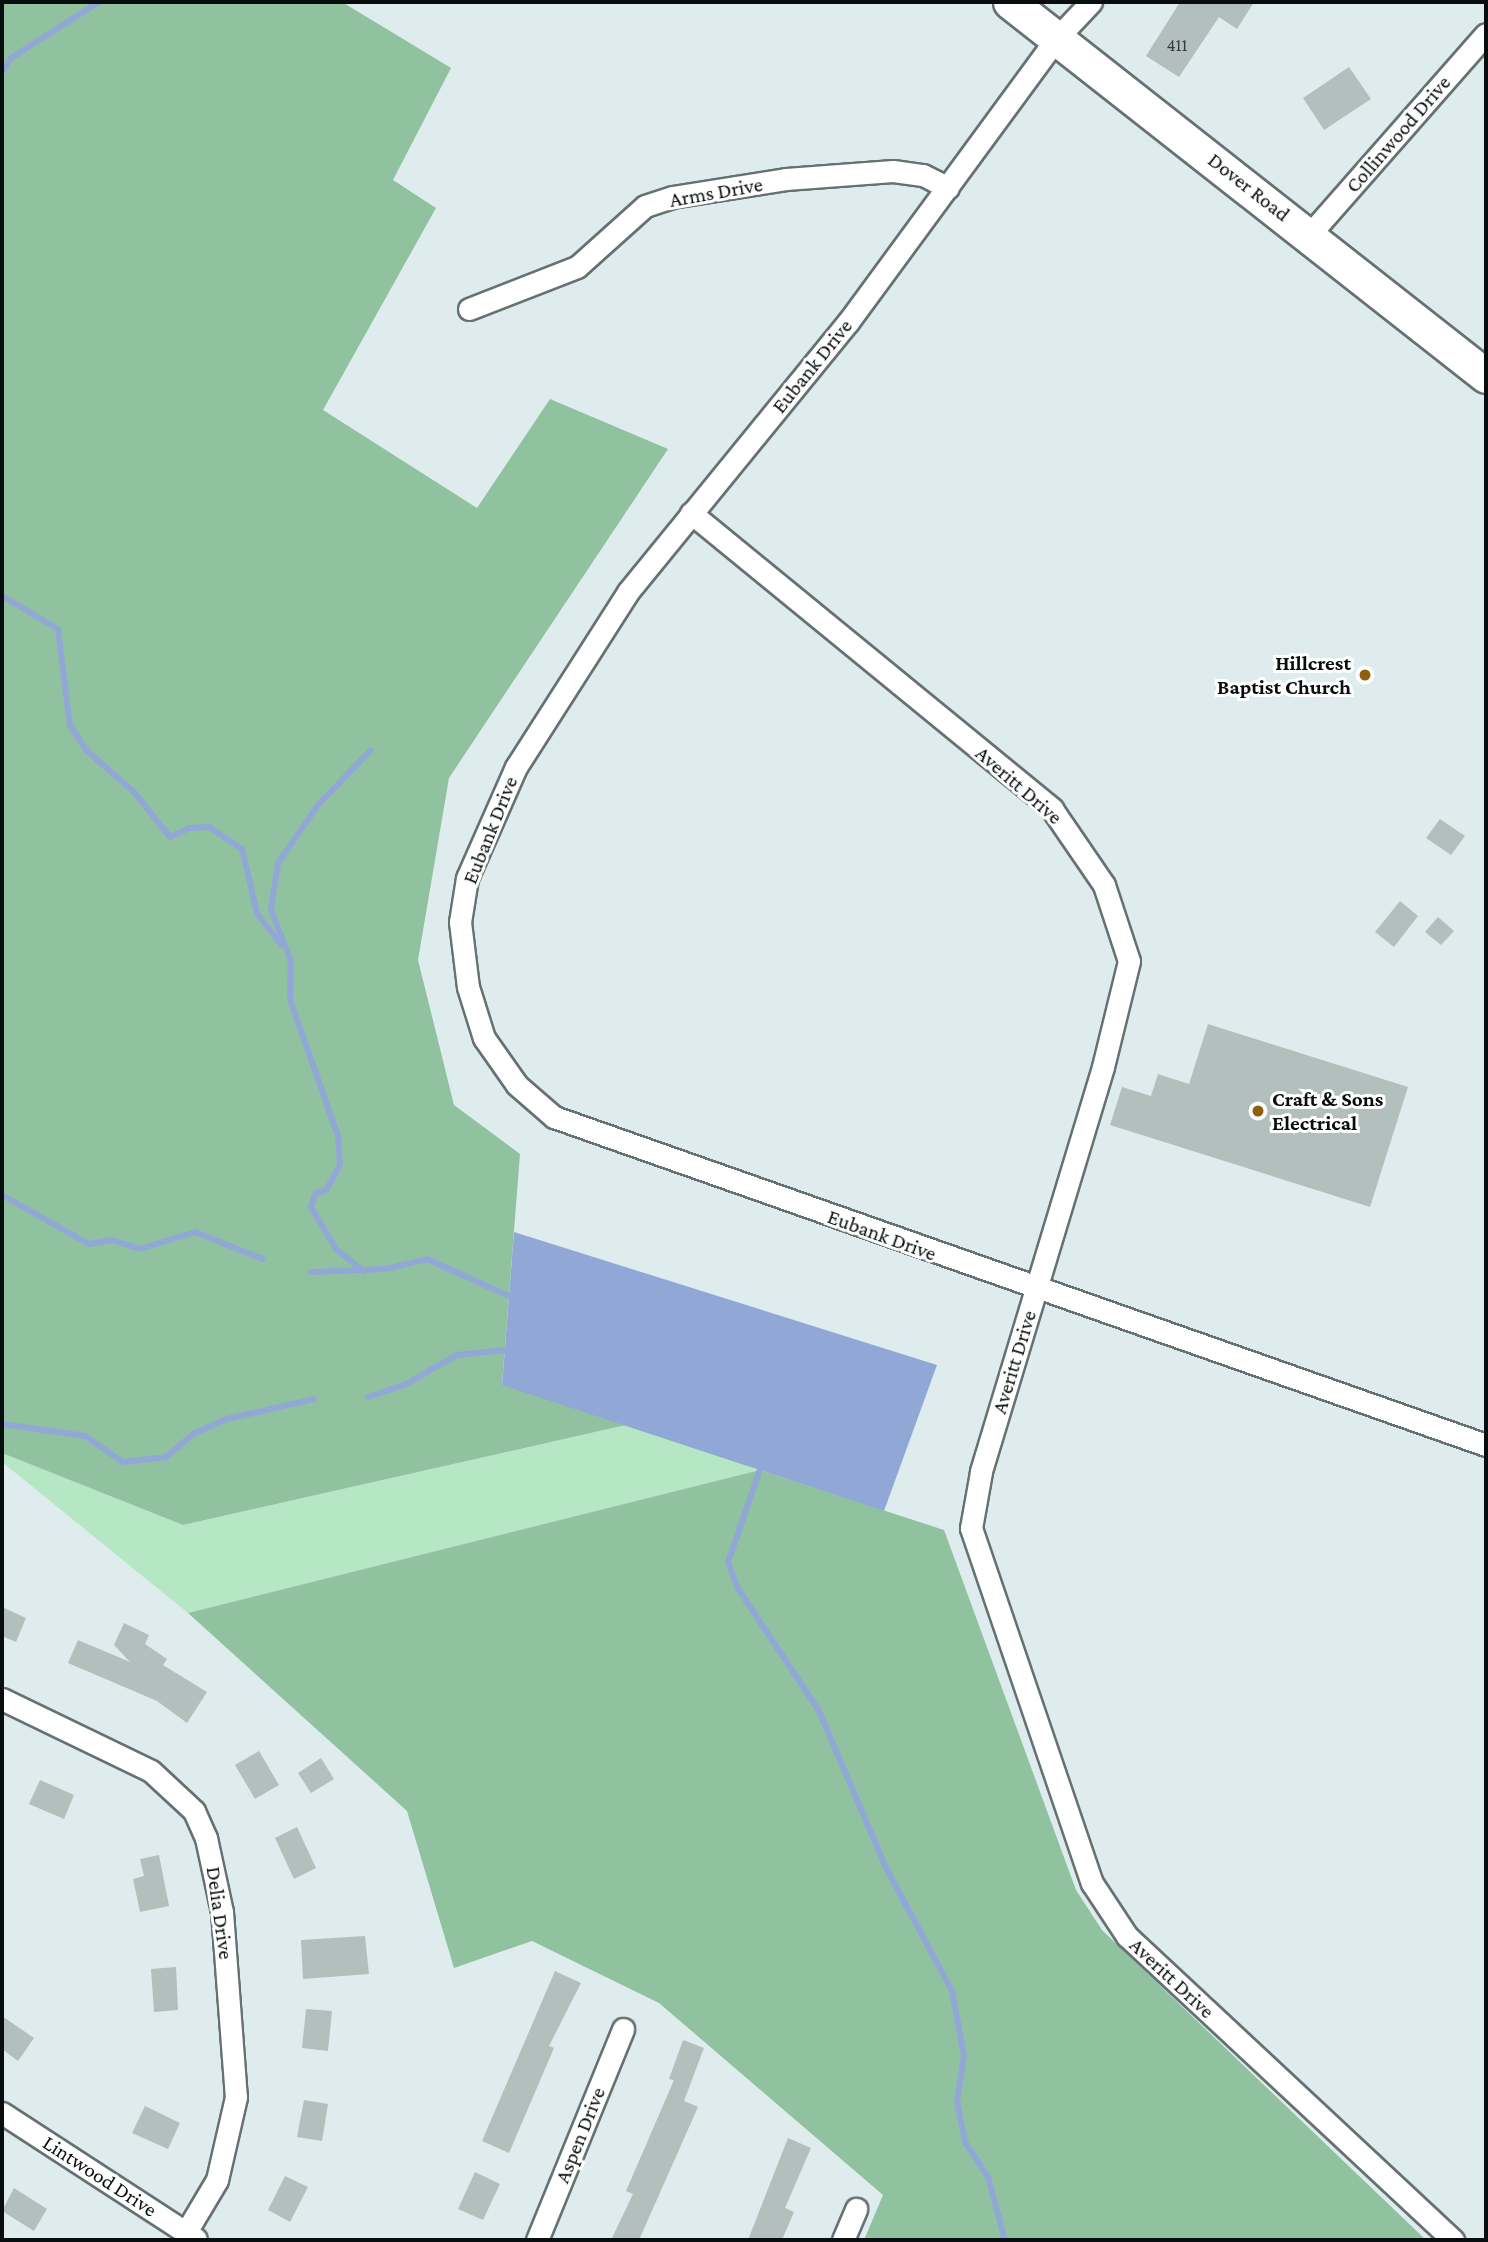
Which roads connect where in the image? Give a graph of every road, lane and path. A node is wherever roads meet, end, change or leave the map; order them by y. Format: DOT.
graph roads {
  1 [pos="1010,2"];
  2 [pos="1091,2"];
  3 [pos="1486,34"];
  4 [pos="1056,39"];
  5 [pos="948,188"];
  6 [pos="1310,234"];
  7 [pos="469,309"];
  8 [pos="1486,376"];
  9 [pos="691,513"];
  10 [pos="1037,1290"];
  11 [pos="1486,1446"];
  12 [pos="2,1699"];
  13 [pos="623,2029"];
  14 [pos="2,2113"];
  15 [pos="856,2209"];
  16 [pos="192,2236"];
  17 [pos="537,2240"];
  18 [pos="843,2240"];
  19 [pos="1453,2240"];
  1 -- 4 [label="main road, Dover Road"];
  2 -- 4 [label="street, Eubank Drive"];
  3 -- 6 [label="street, Collinwood Drive"];
  4 -- 5 [label="street, Eubank Drive"];
  4 -- 6 [label="main road, Dover Road"];
  5 -- 7 [label="street, Arms Drive"];
  5 -- 9 [label="street, Eubank Drive"];
  6 -- 8 [label="main road, Dover Road"];
  9 -- 10 [label="street, Averitt Drive"];
  9 -- 10 [label="street, Eubank Drive"];
  10 -- 11 [label="street, Eubank Drive"];
  10 -- 19 [label="street, Averitt Drive"];
  12 -- 16 [label="street, Delia Drive"];
  13 -- 17 [label="street, Aspen Drive"];
  14 -- 16 [label="street, Lintwood Drive"];
  15 -- 18 [label="street"];
}
